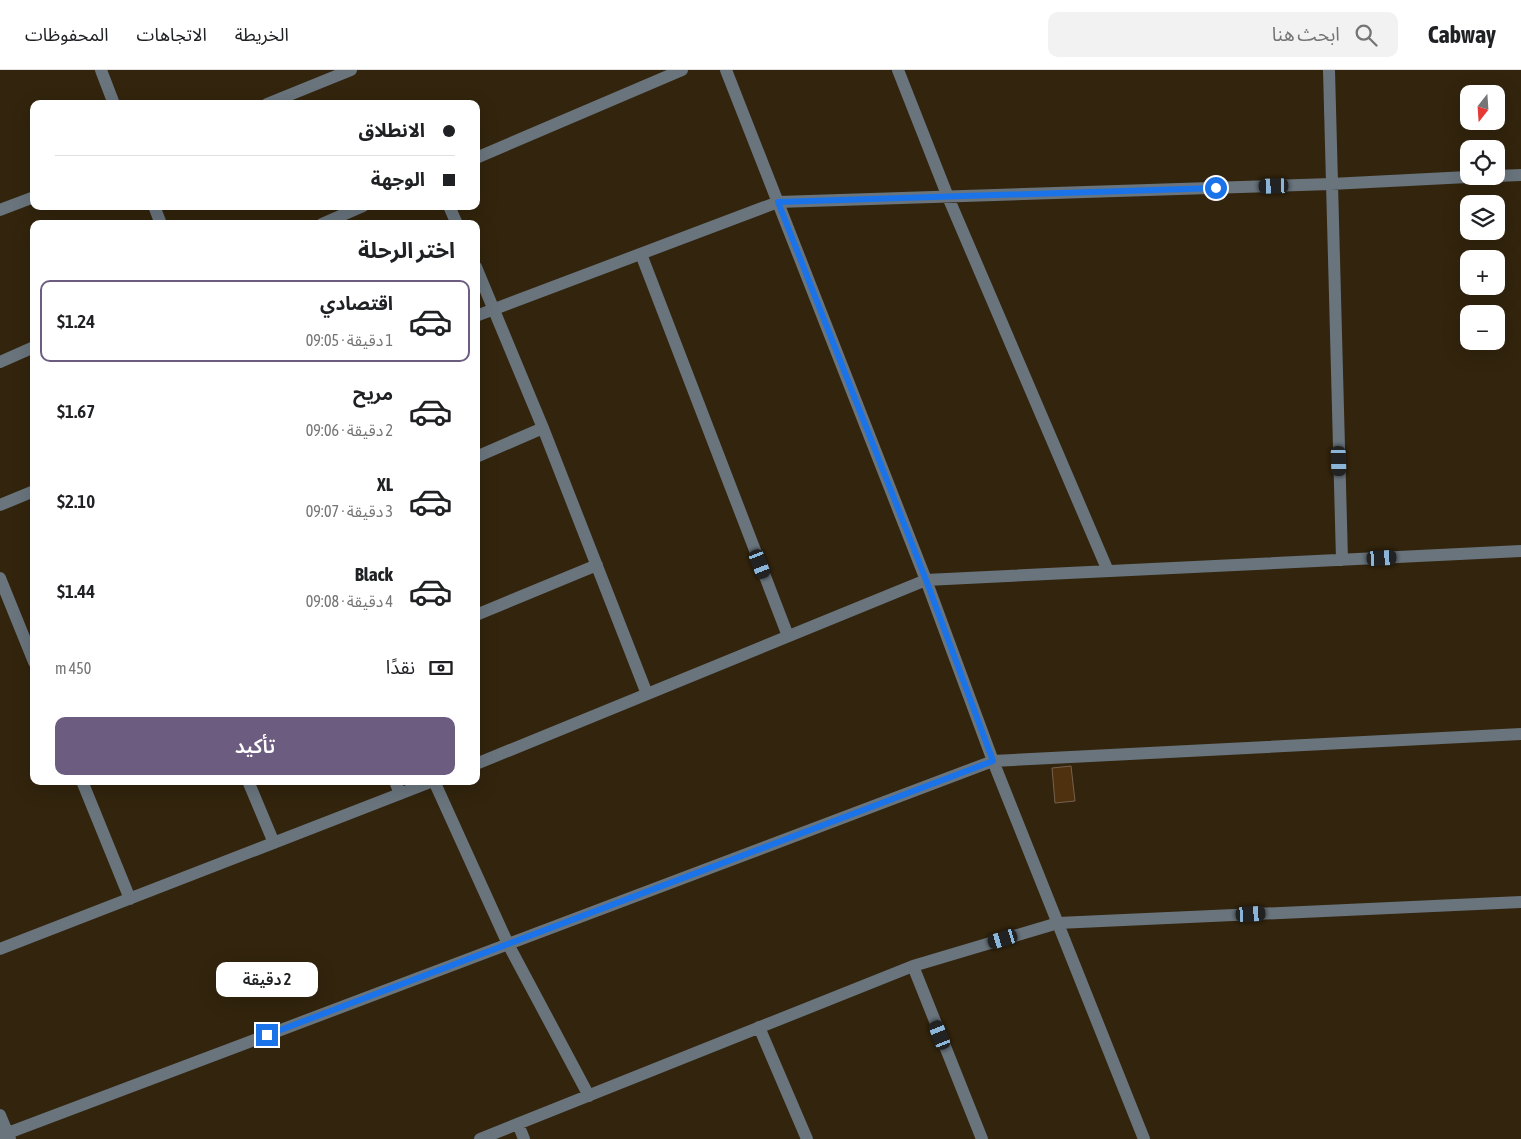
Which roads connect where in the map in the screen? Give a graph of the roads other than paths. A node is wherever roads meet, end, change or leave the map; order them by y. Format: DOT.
graph roads {
  1 [pos="101,70"];
  2 [pos="351,70"];
  3 [pos="682,70"];
  4 [pos="726,70"];
  5 [pos="898,70"];
  6 [pos="1329,70"];
  7 [pos="112,100"];
  8 [pos="277,100"];
  9 [pos="480,156"];
  10 [pos="1521,175"];
  11 [pos="1505,176"];
  12 [pos="1460,177"];
  13 [pos="1331,184"];
  14 [pos="948,197"];
  15 [pos="30,199"];
  16 [pos="778,202"];
  17 [pos="0,210"];
  18 [pos="354,210"];
  19 [pos="331,220"];
  20 [pos="641,254"];
  21 [pos="480,276"];
  22 [pos="494,309"];
  23 [pos="480,314"];
  24 [pos="30,349"];
  25 [pos="0,362"];
  26 [pos="543,428"];
  27 [pos="480,456"];
  28 [pos="30,493"];
  29 [pos="0,505"];
  30 [pos="1521,551"];
  31 [pos="1342,560"];
  32 [pos="597,565"];
  33 [pos="1108,571"];
  34 [pos="0,578"];
  35 [pos="926,580"];
  36 [pos="480,613"];
  37 [pos="788,636"];
  38 [pos="30,652"];
  39 [pos="647,694"];
  40 [pos="1521,734"];
  41 [pos="993,761"];
  42 [pos="480,762"];
  43 [pos="84,785"];
  44 [pos="250,785"];
  45 [pos="396,785"];
  46 [pos="424,785"];
  47 [pos="436,785"];
  48 [pos="400,794"];
  49 [pos="274,843"];
  50 [pos="130,899"];
  51 [pos="1521,902"];
  52 [pos="1058,923"];
  53 [pos="508,944"];
  54 [pos="0,949"];
  55 [pos="913,966"];
  56 [pos="759,1028"];
  57 [pos="588,1096"];
  58 [pos="0,1115"];
  59 [pos="518,1124"];
  60 [pos="6,1136"];
  61 [pos="480,1139"];
  62 [pos="524,1139"];
  63 [pos="807,1139"];
  64 [pos="982,1139"];
  65 [pos="1144,1139"];
  1 -- 7 [label="street"];
  2 -- 8 [label="street"];
  3 -- 9 [label="street"];
  4 -- 16 [label="street"];
  5 -- 14 [label="street"];
  6 -- 13 [label="street"];
  10 -- 11 [label="street"];
  12 -- 13 [label="street"];
  13 -- 14 [label="street"];
  13 -- 31 [label="street"];
  14 -- 16 [label="street"];
  14 -- 33 [label="street"];
  15 -- 17 [label="street"];
  16 -- 20 [label="street"];
  16 -- 35 [label="street"];
  18 -- 19 [label="street"];
  20 -- 22 [label="street"];
  20 -- 37 [label="street"];
  21 -- 22 [label="street"];
  22 -- 23 [label="street"];
  22 -- 26 [label="street"];
  24 -- 25 [label="street"];
  26 -- 27 [label="street"];
  26 -- 32 [label="street"];
  28 -- 29 [label="street"];
  30 -- 31 [label="street"];
  31 -- 33 [label="street"];
  32 -- 36 [label="street"];
  32 -- 39 [label="street"];
  33 -- 35 [label="street"];
  34 -- 38 [label="street"];
  35 -- 37 [label="street"];
  35 -- 41 [label="street"];
  37 -- 39 [label="street"];
  39 -- 42 [label="street"];
  40 -- 41 [label="street"];
  41 -- 52 [label="street"];
  41 -- 53 [label="street"];
  43 -- 50 [label="street"];
  44 -- 49 [label="street"];
  45 -- 48 [label="street"];
  46 -- 48 [label="street"];
  47 -- 53 [label="street"];
  48 -- 49 [label="street"];
  49 -- 50 [label="street"];
  50 -- 54 [label="street"];
  51 -- 52 [label="street"];
  52 -- 55 [label="street"];
  52 -- 65 [label="street"];
  53 -- 57 [label="street"];
  53 -- 60 [label="street"];
  55 -- 56 [label="street"];
  55 -- 64 [label="street"];
  56 -- 57 [label="street"];
  56 -- 63 [label="street"];
  57 -- 59 [label="street"];
  58 -- 60 [label="street"];
  59 -- 61 [label="street"];
  59 -- 62 [label="street"];
}
